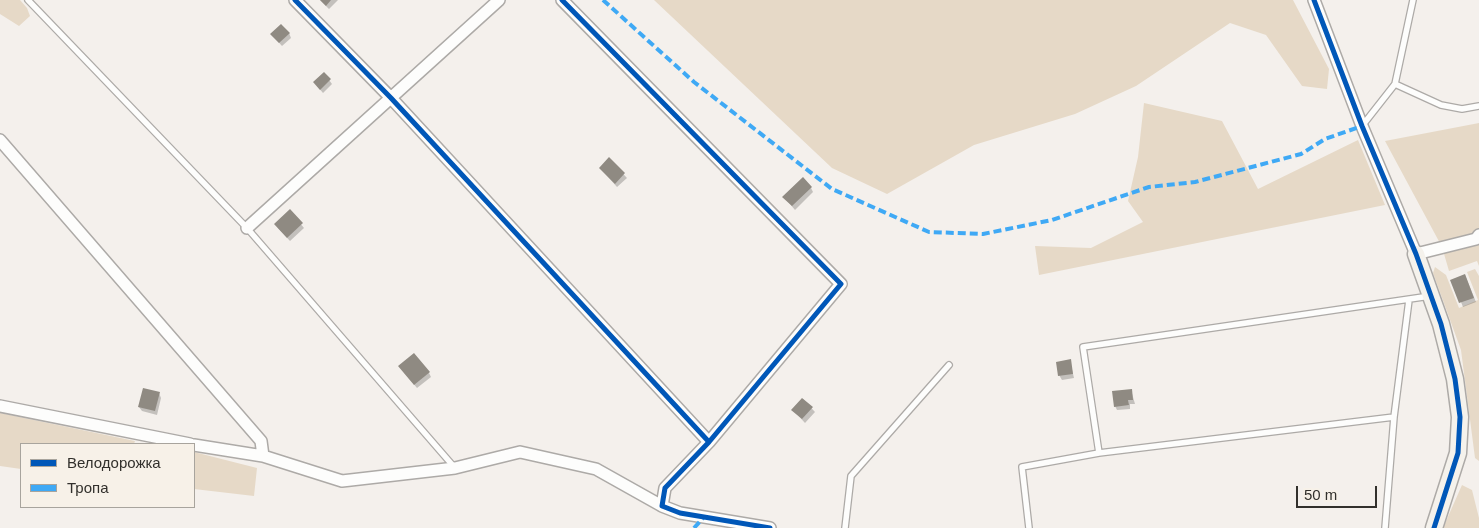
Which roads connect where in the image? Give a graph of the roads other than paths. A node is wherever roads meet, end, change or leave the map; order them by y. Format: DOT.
graph roads {
  1 [pos="28,0"];
  2 [pos="295,0"];
  3 [pos="499,0"];
  4 [pos="562,0"];
  5 [pos="1314,0"];
  6 [pos="1413,0"];
  7 [pos="1395,84"];
  8 [pos="391,98"];
  9 [pos="1479,106"];
  10 [pos="1362,126"];
  11 [pos="0,140"];
  12 [pos="247,228"];
  13 [pos="1478,240"];
  14 [pos="1416,254"];
  15 [pos="1431,296"];
  16 [pos="1409,300"];
  17 [pos="949,365"];
  18 [pos="2,405"];
  19 [pos="1394,417"];
  20 [pos="708,442"];
  21 [pos="185,443"];
  22 [pos="195,445"];
  23 [pos="1100,453"];
  24 [pos="263,456"];
  25 [pos="455,468"];
  26 [pos="662,506"];
  27 [pos="770,528"];
  28 [pos="845,528"];
  29 [pos="1029,528"];
  30 [pos="1385,528"];
  31 [pos="1434,528"];
  1 -- 12 [label="lane"];
  2 -- 8 [label="street"];
  3 -- 8 [label="street"];
  4 -- 20 [label="street"];
  5 -- 10 [label="street"];
  6 -- 7 [label="lane"];
  7 -- 9 [label="lane"];
  7 -- 10 [label="lane"];
  8 -- 12 [label="street"];
  8 -- 20 [label="street"];
  10 -- 14 [label="street"];
  11 -- 24 [label="street"];
  12 -- 25 [label="lane"];
  13 -- 14 [label="street"];
  14 -- 15 [label="street"];
  15 -- 16 [label="lane"];
  15 -- 31 [label="street"];
  16 -- 19 [label="lane"];
  16 -- 23 [label="lane"];
  17 -- 28 [label="lane"];
  18 -- 21 [label="street"];
  19 -- 23 [label="lane"];
  19 -- 30 [label="lane"];
  20 -- 26 [label="street"];
  22 -- 24 [label="street"];
  23 -- 29 [label="lane"];
  24 -- 25 [label="street"];
  25 -- 26 [label="street"];
  26 -- 27 [label="street"];
}
